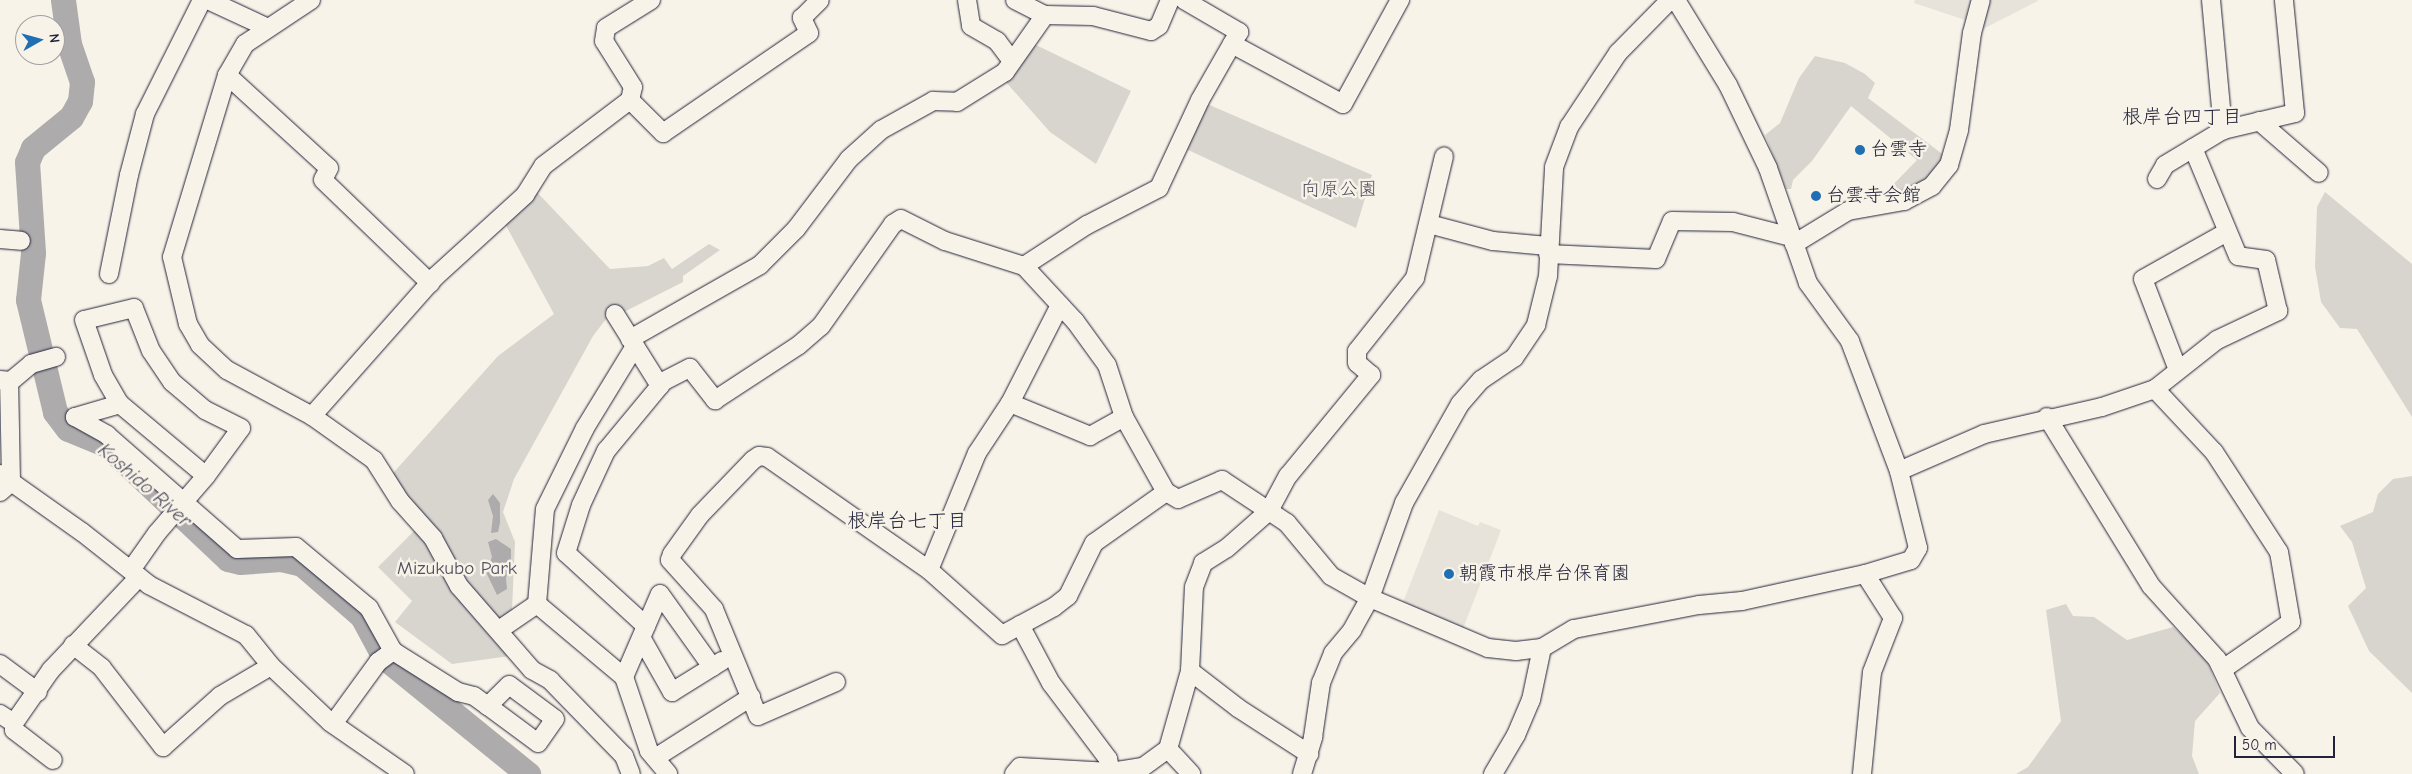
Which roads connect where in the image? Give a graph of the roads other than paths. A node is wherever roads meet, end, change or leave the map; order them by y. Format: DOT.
graph roads {
  1 [pos="202,0"];
  2 [pos="208,0"];
  3 [pos="311,0"];
  4 [pos="651,0"];
  5 [pos="820,0"];
  6 [pos="967,0"];
  7 [pos="1015,0"];
  8 [pos="1170,0"];
  9 [pos="1184,0"];
  10 [pos="1400,0"];
  11 [pos="1670,0"];
  12 [pos="1676,0"];
  13 [pos="1981,0"];
  14 [pos="2211,0"];
  15 [pos="2284,0"];
  16 [pos="1046,15"];
  17 [pos="268,28"];
  18 [pos="1232,44"];
  19 [pos="1012,61"];
  20 [pos="227,75"];
  21 [pos="630,100"];
  22 [pos="2259,122"];
  23 [pos="2223,130"];
  24 [pos="2193,148"];
  25 [pos="1444,156"];
  26 [pos="2319,174"];
  27 [pos="2157,179"];
  28 [pos="1429,224"];
  29 [pos="2227,232"];
  30 [pos="0,239"];
  31 [pos="1792,240"];
  32 [pos="20,241"];
  33 [pos="1548,250"];
  34 [pos="1024,266"];
  35 [pos="109,274"];
  36 [pos="430,283"];
  37 [pos="1060,304"];
  38 [pos="615,314"];
  39 [pos="632,343"];
  40 [pos="54,358"];
  41 [pos="2178,370"];
  42 [pos="5,381"];
  43 [pos="660,386"];
  44 [pos="2155,388"];
  45 [pos="1010,403"];
  46 [pos="120,404"];
  47 [pos="312,416"];
  48 [pos="1124,417"];
  49 [pos="2047,417"];
  50 [pos="1899,471"];
  51 [pos="206,476"];
  52 [pos="4,482"];
  53 [pos="1166,492"];
  54 [pos="179,505"];
  55 [pos="1269,511"];
  56 [pos="929,570"];
  57 [pos="135,573"];
  58 [pos="1865,574"];
  59 [pos="1370,598"];
  60 [pos="537,604"];
  61 [pos="1020,625"];
  62 [pos="498,630"];
  63 [pos="644,633"];
  64 [pos="73,645"];
  65 [pos="1542,648"];
  66 [pos="733,654"];
  67 [pos="387,655"];
  68 [pos="0,664"];
  69 [pos="271,666"];
  70 [pos="712,667"];
  71 [pos="2222,669"];
  72 [pos="1190,671"];
  73 [pos="624,678"];
  74 [pos="836,682"];
  75 [pos="38,692"];
  76 [pos="751,697"];
  77 [pos="488,706"];
  78 [pos="7,719"];
  79 [pos="333,724"];
  80 [pos="1168,749"];
  81 [pos="1309,754"];
  82 [pos="655,758"];
  83 [pos="53,760"];
  84 [pos="1111,772"];
  85 [pos="405,774"];
  86 [pos="631,774"];
  87 [pos="668,774"];
  88 [pos="1014,774"];
  89 [pos="1191,774"];
  90 [pos="1302,774"];
  91 [pos="1493,774"];
  92 [pos="1862,774"];
  93 [pos="2295,774"];
  1 -- 35 [label="street"];
  2 -- 17 [label="street"];
  3 -- 17 [label="street"];
  4 -- 21 [label="street"];
  5 -- 21 [label="street"];
  6 -- 19 [label="street"];
  7 -- 16 [label="street"];
  8 -- 16 [label="street"];
  9 -- 18 [label="street"];
  10 -- 18 [label="street"];
  11 -- 33 [label="street"];
  12 -- 31 [label="street"];
  13 -- 31 [label="street"];
  14 -- 23 [label="street"];
  15 -- 22 [label="street"];
  16 -- 19 [label="street"];
  17 -- 20 [label="street"];
  18 -- 34 [label="street"];
  19 -- 39 [label="street"];
  20 -- 36 [label="street"];
  20 -- 47 [label="street"];
  21 -- 36 [label="street"];
  22 -- 23 [label="street"];
  22 -- 26 [label="street"];
  23 -- 24 [label="street"];
  24 -- 27 [label="street"];
  24 -- 29 [label="street"];
  25 -- 28 [label="street"];
  28 -- 33 [label="street"];
  28 -- 55 [label="street"];
  29 -- 41 [label="street"];
  29 -- 41 [label="street"];
  30 -- 32 [label="street"];
  31 -- 33 [label="street"];
  31 -- 50 [label="street"];
  33 -- 59 [label="street"];
  34 -- 37 [label="street"];
  34 -- 43 [label="street"];
  36 -- 47 [label="street"];
  37 -- 45 [label="street"];
  37 -- 48 [label="street"];
  38 -- 39 [label="street"];
  39 -- 43 [label="street"];
  39 -- 60 [label="street"];
  40 -- 42 [label="street"];
  41 -- 44 [label="street"];
  42 -- 52 [label="street"];
  43 -- 63 [label="street"];
  44 -- 49 [label="street"];
  44 -- 71 [label="street"];
  45 -- 48 [label="street"];
  45 -- 56 [label="street"];
  46 -- 51 [label="street"];
  46 -- 51 [label="street"];
  46 -- 54 [label="street"];
  47 -- 62 [label="street"];
  48 -- 53 [label="street"];
  49 -- 50 [label="street"];
  49 -- 71 [label="street"];
  50 -- 58 [label="street"];
  51 -- 54 [label="street"];
  52 -- 57 [label="street"];
  53 -- 55 [label="street"];
  53 -- 61 [label="street"];
  54 -- 57 [label="street"];
  54 -- 67 [label="street"];
  55 -- 59 [label="street"];
  55 -- 72 [label="street"];
  56 -- 61 [label="street"];
  56 -- 66 [label="street"];
  57 -- 64 [label="street"];
  57 -- 69 [label="street"];
  58 -- 65 [label="street"];
  58 -- 92 [label="street"];
  59 -- 65 [label="street"];
  59 -- 81 [label="street"];
  60 -- 62 [label="street"];
  60 -- 73 [label="street"];
  61 -- 84 [label="street"];
  62 -- 86 [label="street"];
  63 -- 70 [label="street"];
  63 -- 70 [label="street"];
  63 -- 73 [label="street"];
  64 -- 69 [label="street"];
  64 -- 75 [label="street"];
  65 -- 91 [label="street"];
  66 -- 70 [label="street"];
  66 -- 76 [label="street"];
  67 -- 77 [label="street"];
  67 -- 79 [label="street"];
  68 -- 75 [label="street"];
  69 -- 79 [label="street"];
  71 -- 93 [label="street"];
  72 -- 80 [label="street"];
  72 -- 81 [label="street"];
  73 -- 82 [label="street"];
  74 -- 76 [label="street"];
  75 -- 78 [label="street"];
  76 -- 82 [label="street"];
  78 -- 83 [label="street"];
  79 -- 85 [label="street"];
  80 -- 84 [label="street"];
  80 -- 89 [label="street"];
  81 -- 90 [label="street"];
  82 -- 87 [label="street"];
  84 -- 88 [label="street"];
}
